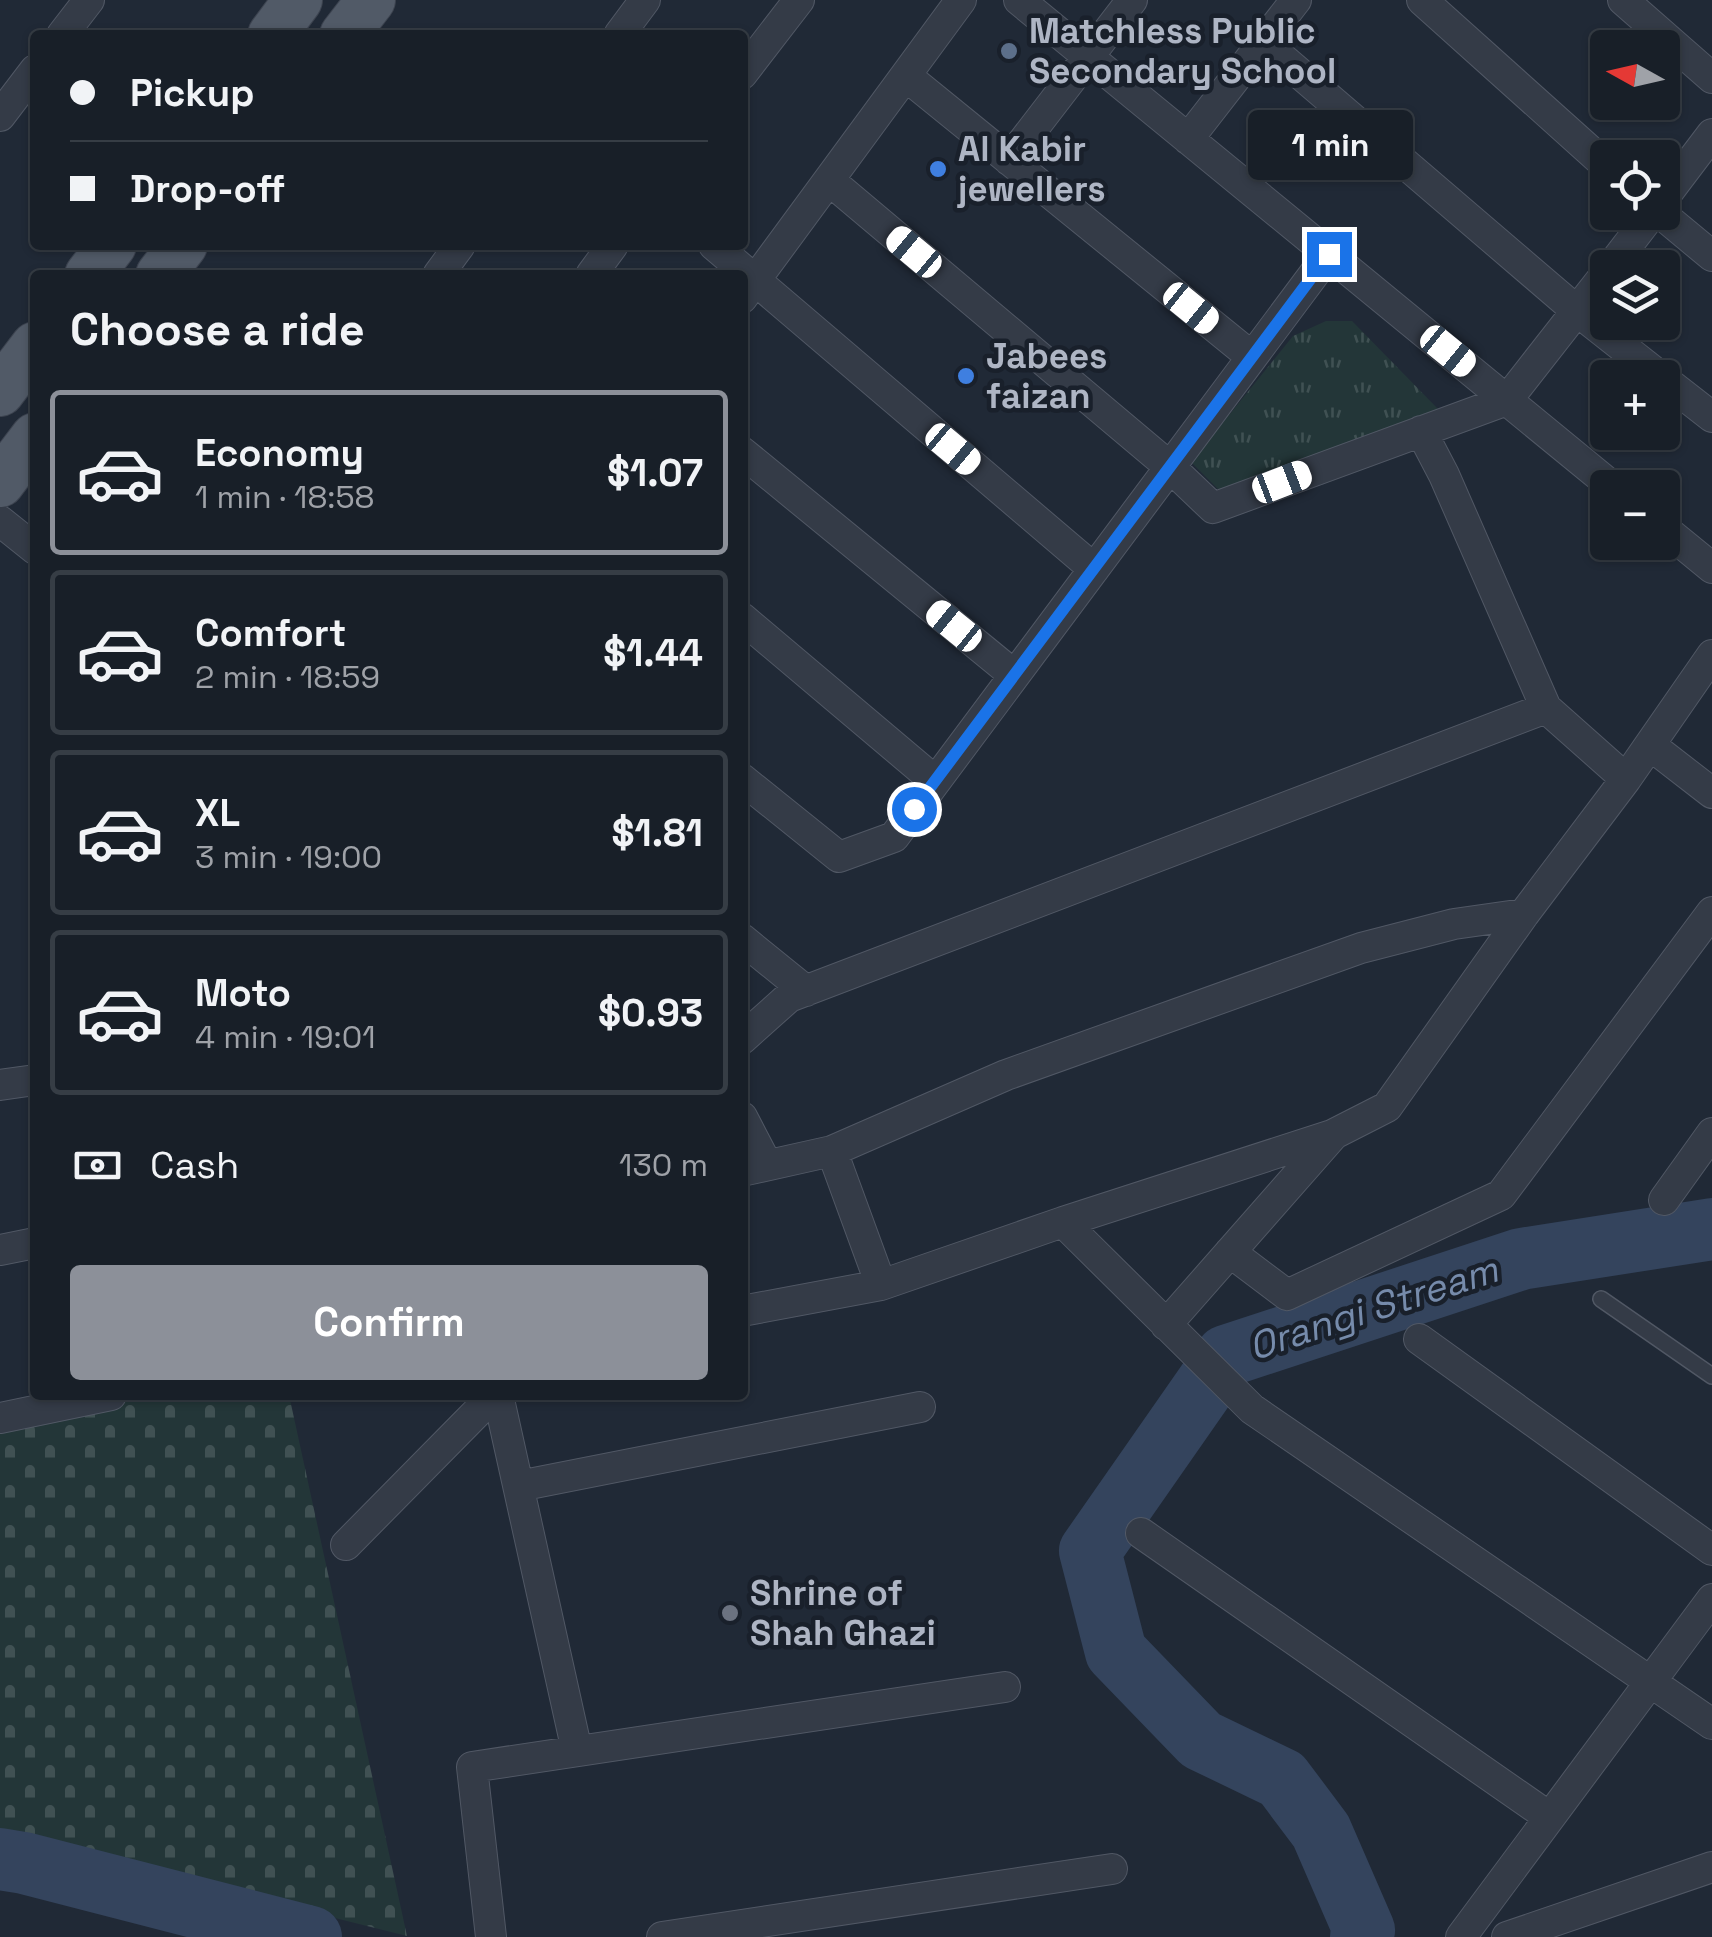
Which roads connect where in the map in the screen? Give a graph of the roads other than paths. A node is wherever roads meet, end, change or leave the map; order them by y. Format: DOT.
graph roads {
  1 [pos="90,0"];
  2 [pos="298,0"];
  3 [pos="372,0"];
  4 [pos="645,0"];
  5 [pos="799,0"];
  6 [pos="962,0"];
  7 [pos="1019,0"];
  8 [pos="1132,0"];
  9 [pos="1296,0"];
  10 [pos="1422,0"];
  11 [pos="1623,0"];
  12 [pos="66,30"];
  13 [pos="276,30"];
  14 [pos="348,30"];
  15 [pos="623,30"];
  16 [pos="1264,42"];
  17 [pos="1089,57"];
  18 [pos="748,66"];
  19 [pos="906,76"];
  20 [pos="30,77"];
  21 [pos="1712,78"];
  22 [pos="0,116"];
  23 [pos="1712,134"];
  24 [pos="1188,139"];
  25 [pos="1590,151"];
  26 [pos="1009,160"];
  27 [pos="1680,176"];
  28 [pos="829,180"];
  29 [pos="1641,230"];
  30 [pos="1679,230"];
  31 [pos="108,250"];
  32 [pos="179,250"];
  33 [pos="718,250"];
  34 [pos="1625,250"];
  35 [pos="1329,254"];
  36 [pos="1712,256"];
  37 [pos="93,270"];
  38 [pos="164,270"];
  39 [pos="734,270"];
  40 [pos="749,289"];
  41 [pos="1590,293"];
  42 [pos="1577,310"];
  43 [pos="30,353"];
  44 [pos="1252,358"];
  45 [pos="1640,360"];
  46 [pos="0,392"];
  47 [pos="1680,392"];
  48 [pos="1507,400"];
  49 [pos="1712,417"];
  50 [pos="1421,431"];
  51 [pos="30,443"];
  52 [pos="748,457"];
  53 [pos="1170,467"];
  54 [pos="1592,470"];
  55 [pos="0,482"];
  56 [pos="0,521"];
  57 [pos="1680,542"];
  58 [pos="30,545"];
  59 [pos="1712,568"];
  60 [pos="1094,569"];
  61 [pos="748,623"];
  62 [pos="1712,655"];
  63 [pos="1014,676"];
  64 [pos="1546,708"];
  65 [pos="1650,745"];
  66 [pos="1626,778"];
  67 [pos="935,781"];
  68 [pos="748,784"];
  69 [pos="1712,794"];
  70 [pos="1712,912"];
  71 [pos="1524,914"];
  72 [pos="748,944"];
  73 [pos="1700,952"];
  74 [pos="806,991"];
  75 [pos="748,1034"];
  76 [pos="30,1081"];
  77 [pos="0,1085"];
  78 [pos="1334,1134"];
  79 [pos="1712,1134"];
  80 [pos="748,1141"];
  81 [pos="832,1151"];
  82 [pos="755,1168"];
  83 [pos="1664,1200"];
  84 [pos="1063,1222"];
  85 [pos="30,1244"];
  86 [pos="0,1250"];
  87 [pos="1230,1252"];
  88 [pos="881,1284"];
  89 [pos="1602,1298"];
  90 [pos="748,1310"];
  91 [pos="1167,1326"];
  92 [pos="1419,1339"];
  93 [pos="1712,1376"];
  94 [pos="87,1400"];
  95 [pos="491,1400"];
  96 [pos="497,1400"];
  97 [pos="920,1407"];
  98 [pos="0,1418"];
  99 [pos="519,1486"];
  100 [pos="1141,1532"];
  101 [pos="346,1545"];
  102 [pos="1712,1550"];
  103 [pos="1712,1599"];
  104 [pos="1648,1681"];
  105 [pos="1004,1686"];
  106 [pos="1712,1724"];
  107 [pos="577,1751"];
  108 [pos="1548,1817"];
  109 [pos="1712,1867"];
  110 [pos="1112,1869"];
  111 [pos="491,1937"];
  112 [pos="662,1937"];
  113 [pos="1461,1937"];
  114 [pos="1507,1937"];
  1 -- 12 [label="street"];
  2 -- 13 [label="main road"];
  3 -- 14 [label="main road"];
  4 -- 15 [label="street"];
  5 -- 18 [label="street"];
  6 -- 19 [label="street"];
  7 -- 17 [label="street"];
  8 -- 17 [label="street"];
  9 -- 16 [label="street"];
  10 -- 25 [label="street"];
  11 -- 21 [label="street"];
  16 -- 24 [label="street"];
  16 -- 42 [label="street"];
  17 -- 24 [label="street"];
  17 -- 26 [label="street"];
  19 -- 26 [label="street"];
  19 -- 28 [label="street"];
  20 -- 22 [label="street"];
  23 -- 27 [label="street"];
  24 -- 35 [label="street"];
  26 -- 44 [label="street"];
  28 -- 40 [label="street"];
  28 -- 53 [label="street"];
  29 -- 34 [label="street"];
  30 -- 36 [label="street"];
  31 -- 37 [label="main road"];
  32 -- 38 [label="main road"];
  33 -- 39 [label="street"];
  35 -- 44 [label="street"];
  35 -- 48 [label="street"];
  40 -- 60 [label="street"];
  41 -- 42 [label="street"];
  42 -- 45 [label="street"];
  42 -- 48 [label="street"];
  43 -- 46 [label="main road"];
  44 -- 53 [label="street"];
  47 -- 49 [label="street"];
  48 -- 50 [label="street"];
  48 -- 54 [label="street"];
  50 -- 53 [label="street"];
  50 -- 64 [label="street"];
  51 -- 55 [label="main road"];
  52 -- 63 [label="street"];
  53 -- 60 [label="street"];
  56 -- 58 [label="street"];
  57 -- 59 [label="street"];
  60 -- 63 [label="street"];
  61 -- 67 [label="street"];
  62 -- 65 [label="street"];
  63 -- 67 [label="street"];
  64 -- 66 [label="street"];
  64 -- 74 [label="street"];
  65 -- 66 [label="street"];
  65 -- 69 [label="street"];
  66 -- 71 [label="street"];
  67 -- 68 [label="street"];
  70 -- 73 [label="street"];
  71 -- 78 [label="street"];
  71 -- 81 [label="street"];
  72 -- 74 [label="street"];
  73 -- 87 [label="street"];
  74 -- 75 [label="street"];
  76 -- 77 [label="street"];
  78 -- 84 [label="street"];
  78 -- 87 [label="street"];
  79 -- 83 [label="street"];
  80 -- 82 [label="street"];
  81 -- 82 [label="street"];
  81 -- 88 [label="street"];
  84 -- 88 [label="street"];
  84 -- 91 [label="street"];
  85 -- 86 [label="street"];
  87 -- 91 [label="street"];
  88 -- 90 [label="street"];
  89 -- 93 [label="lane"];
  91 -- 104 [label="street"];
  92 -- 102 [label="street"];
  94 -- 98 [label="street"];
  95 -- 101 [label="street"];
  96 -- 99 [label="street"];
  97 -- 99 [label="street"];
  99 -- 107 [label="street"];
  100 -- 108 [label="street"];
  103 -- 104 [label="street"];
  104 -- 106 [label="street"];
  104 -- 108 [label="street"];
  105 -- 107 [label="street"];
  107 -- 111 [label="street"];
  108 -- 113 [label="street"];
  109 -- 114 [label="street"];
  110 -- 112 [label="street"];
}
